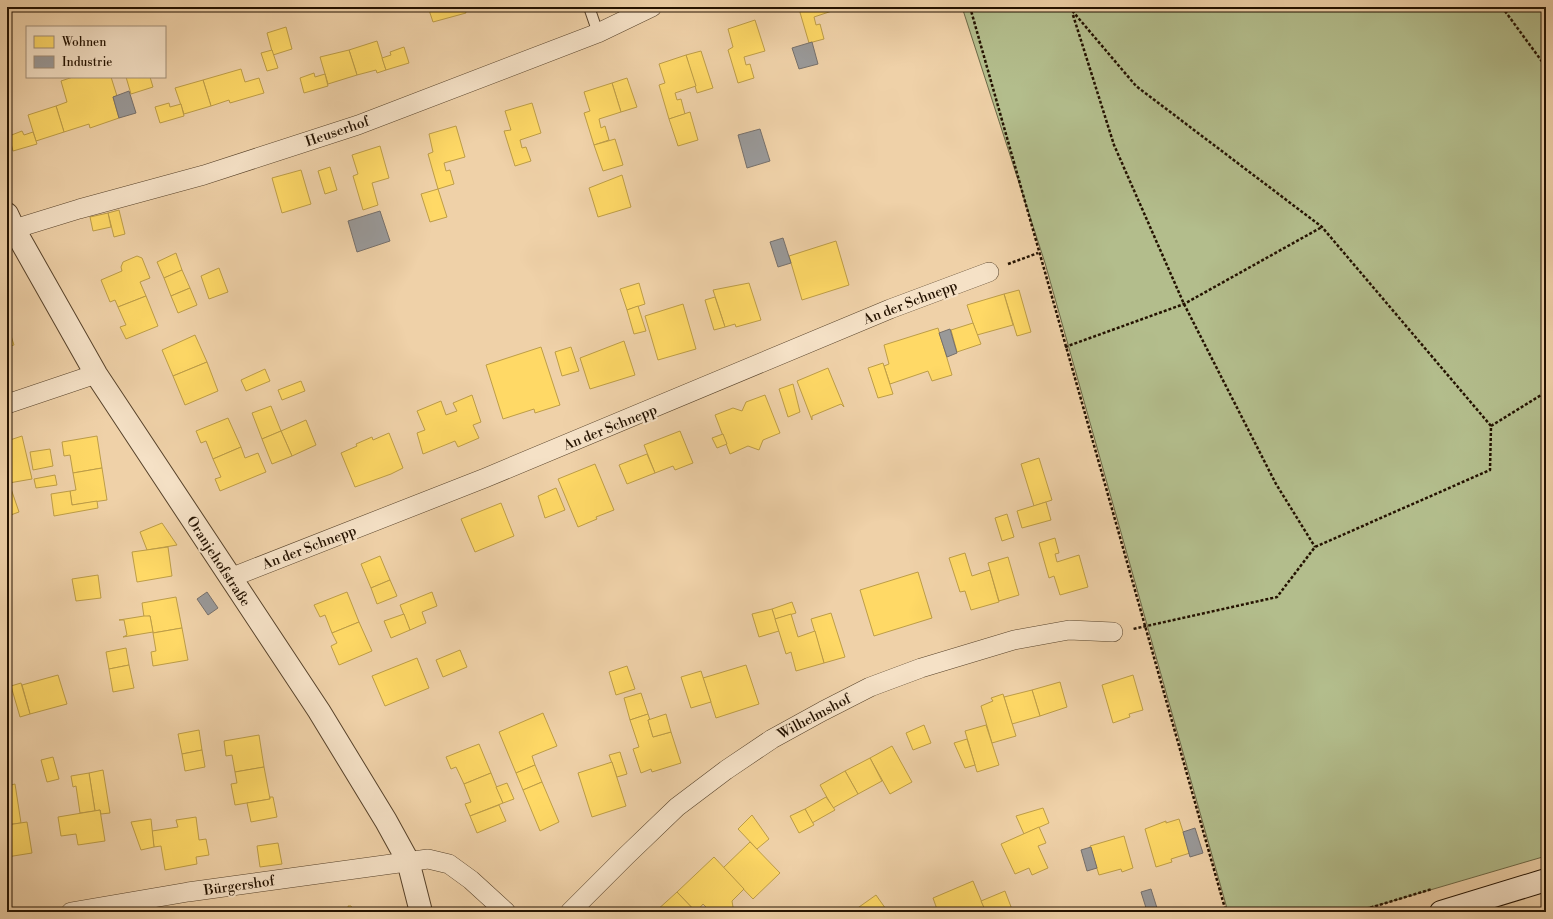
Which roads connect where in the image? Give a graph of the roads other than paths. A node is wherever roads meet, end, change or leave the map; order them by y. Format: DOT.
graph roads {
  1 [pos="589,7"];
  2 [pos="652,7"];
  3 [pos="598,33"];
  4 [pos="10,222"];
  5 [pos="989,272"];
  6 [pos="96,374"];
  7 [pos="7,404"];
  8 [pos="230,578"];
  9 [pos="1113,632"];
  10 [pos="408,861"];
  11 [pos="1546,880"];
  12 [pos="71,912"];
  13 [pos="421,912"];
  14 [pos="506,912"];
  15 [pos="570,912"];
  16 [pos="1441,912"];
  1 -- 3 [label="lane"];
  2 -- 3 [label="street, Heuserhof"];
  3 -- 4 [label="street, Heuserhof"];
  4 -- 6 [label="street, Oranjehofstraße"];
  5 -- 8 [label="street, An der Schnepp"];
  6 -- 7 [label="street"];
  6 -- 8 [label="street, Oranjehofstraße"];
  8 -- 10 [label="street, Oranjehofstraße"];
  9 -- 15 [label="street, Wilhelmshof"];
  10 -- 12 [label="street, Bürgershof"];
  10 -- 13 [label="street, Oranjehofstraße"];
  10 -- 14 [label="street"];
  11 -- 16 [label="street"];
}
